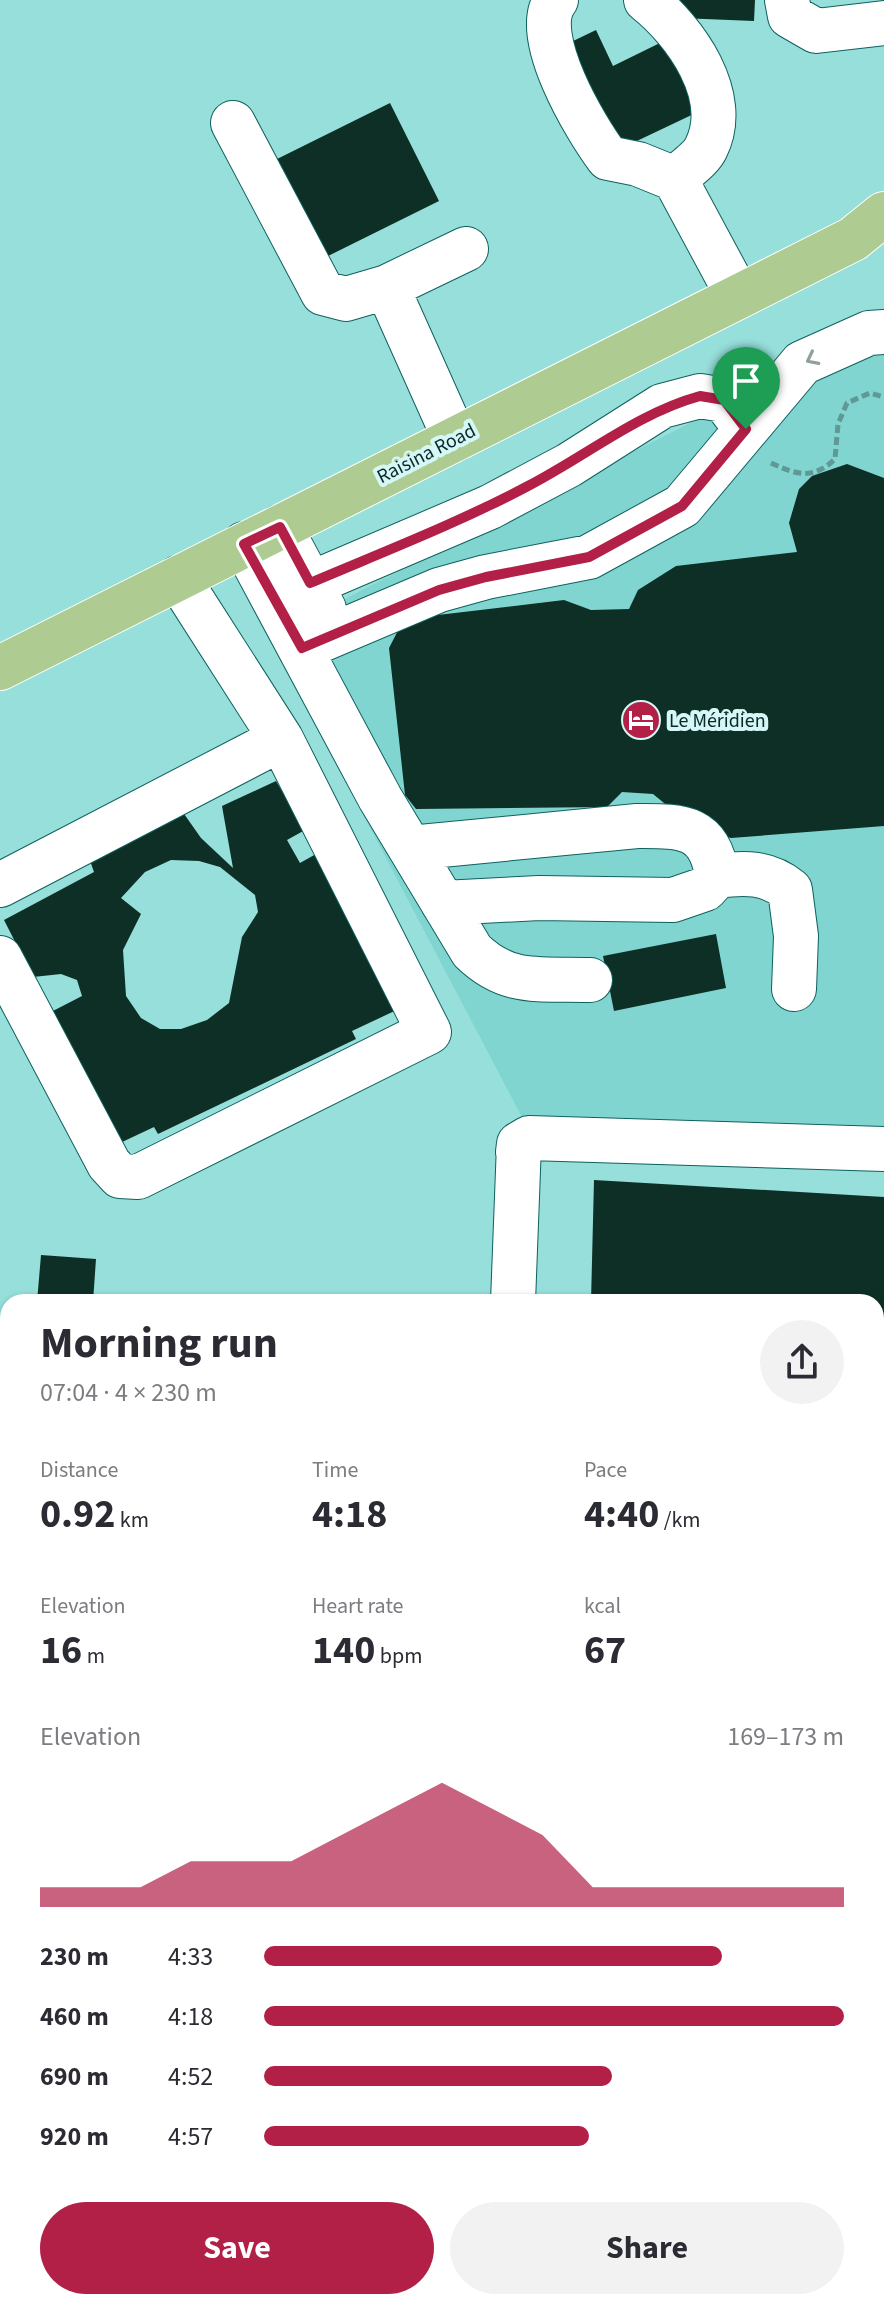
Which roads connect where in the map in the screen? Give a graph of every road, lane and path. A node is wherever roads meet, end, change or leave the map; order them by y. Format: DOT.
graph roads {
  1 [pos="556,0"];
  2 [pos="646,0"];
  3 [pos="787,0"];
  4 [pos="884,23"];
  5 [pos="233,123"];
  6 [pos="675,179"];
  7 [pos="874,228"];
  8 [pos="466,249"];
  9 [pos="387,287"];
  10 [pos="738,296"];
  11 [pos="884,332"];
  12 [pos="884,397"];
  13 [pos="455,439"];
  14 [pos="733,444"];
  15 [pos="262,536"];
  16 [pos="178,578"];
  17 [pos="292,591"];
  18 [pos="320,641"];
  19 [pos="0,668"];
  20 [pos="281,739"];
  21 [pos="410,848"];
  22 [pos="717,876"];
  23 [pos="0,885"];
  24 [pos="443,903"];
  25 [pos="0,958"];
  26 [pos="590,980"];
  27 [pos="794,989"];
  28 [pos="15,1021"];
  29 [pos="884,1149"];
  30 [pos="513,1294"];
  1 -- 6 [label="street"];
  2 -- 6 [label="street"];
  3 -- 4 [label="street"];
  5 -- 9 [label="street"];
  6 -- 10 [label="street"];
  7 -- 10 [label="main road, Raisina Road"];
  8 -- 9 [label="street"];
  9 -- 13 [label="street"];
  10 -- 13 [label="main road, Raisina Road"];
  11 -- 14 [label="street, one-way"];
  12 -- 14 [label="path"];
  13 -- 15 [label="main road, Raisina Road"];
  14 -- 17 [label="street"];
  14 -- 18 [label="street"];
  15 -- 16 [label="main road, Raisina Road"];
  15 -- 17 [label="street"];
  16 -- 19 [label="main road, Raisina Road"];
  16 -- 20 [label="street"];
  17 -- 18 [label="street"];
  18 -- 21 [label="street"];
  20 -- 23 [label="street"];
  20 -- 28 [label="street"];
  21 -- 22 [label="street"];
  21 -- 24 [label="street"];
  22 -- 24 [label="street"];
  22 -- 27 [label="street"];
  24 -- 26 [label="street"];
  25 -- 28 [label="street"];
  29 -- 30 [label="street"];
}
